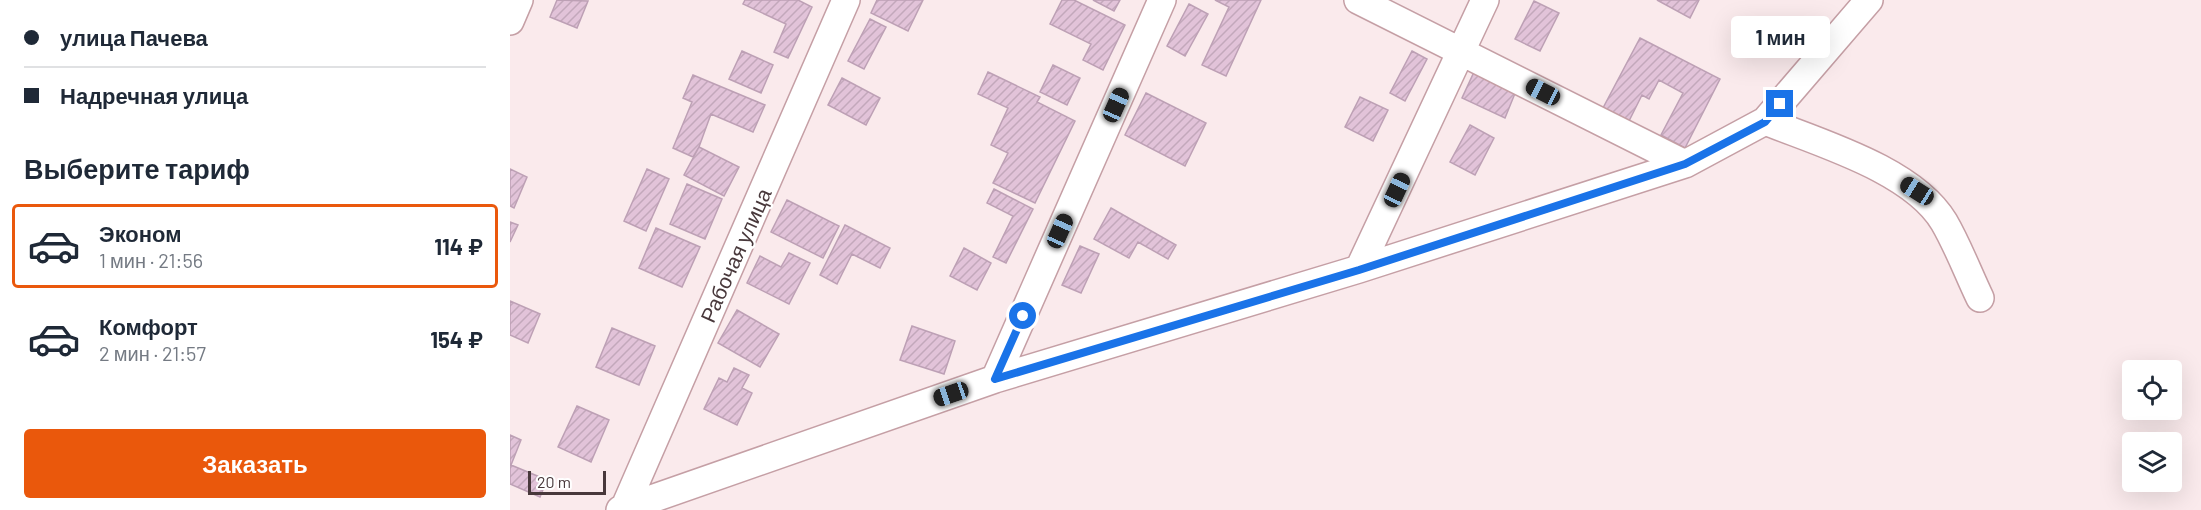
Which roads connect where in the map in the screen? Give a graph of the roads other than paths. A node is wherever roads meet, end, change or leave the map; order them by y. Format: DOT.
graph roads {
  1 [pos="519,0"];
  2 [pos="846,0"];
  3 [pos="1162,0"];
  4 [pos="1358,0"];
  5 [pos="1485,0"];
  6 [pos="1869,0"];
  7 [pos="510,21"];
  8 [pos="1462,51"];
  9 [pos="1765,122"];
  10 [pos="1685,164"];
  11 [pos="1359,270"];
  12 [pos="1980,298"];
  13 [pos="995,379"];
  14 [pos="622,509"];
  1 -- 7 [label="street"];
  2 -- 14 [label="street, Рабочая улица"];
  3 -- 13 [label="street"];
  4 -- 8 [label="street"];
  5 -- 8 [label="street"];
  6 -- 9 [label="street"];
  8 -- 10 [label="street"];
  8 -- 11 [label="street"];
  9 -- 10 [label="street"];
  9 -- 12 [label="street"];
  10 -- 11 [label="street"];
  11 -- 13 [label="street"];
  13 -- 14 [label="street"];
}
